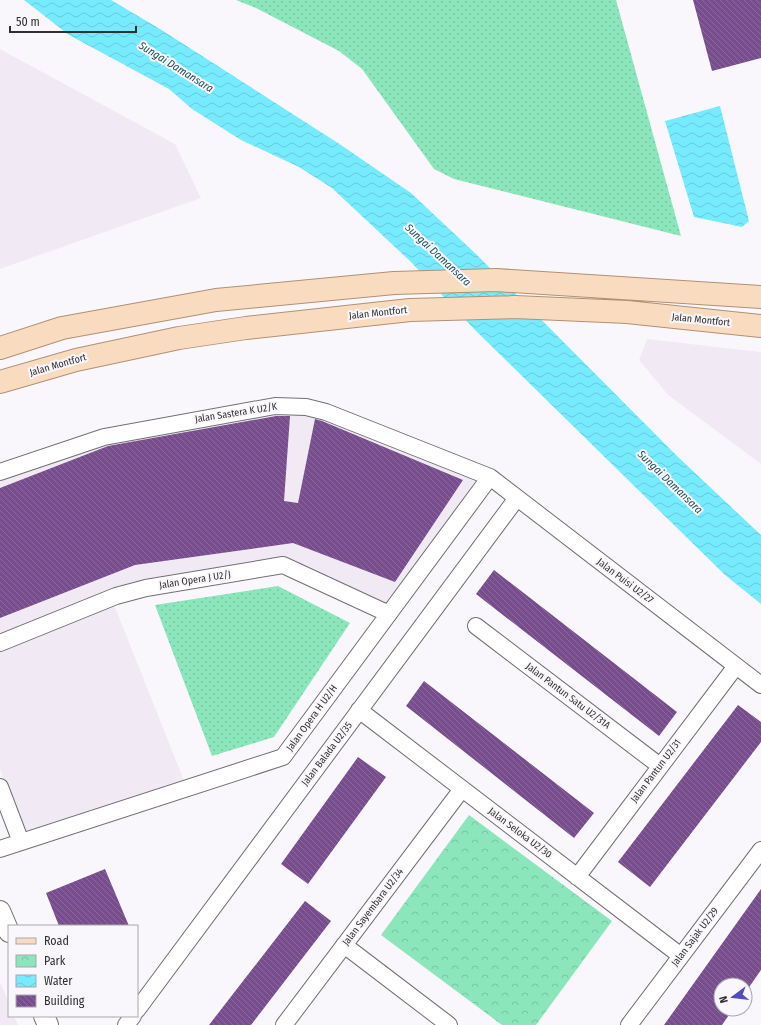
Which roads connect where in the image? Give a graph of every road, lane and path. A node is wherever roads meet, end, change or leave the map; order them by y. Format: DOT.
graph roads {
  1 [pos="761,297"];
  2 [pos="761,326"];
  3 [pos="0,348"];
  4 [pos="0,382"];
  5 [pos="0,472"];
  6 [pos="490,477"];
  7 [pos="517,498"];
  8 [pos="389,614"];
  9 [pos="476,626"];
  10 [pos="0,643"];
  11 [pos="736,666"];
  12 [pos="761,685"];
  13 [pos="359,710"];
  14 [pos="660,766"];
  15 [pos="0,788"];
  16 [pos="462,789"];
  17 [pos="21,842"];
  18 [pos="0,849"];
  19 [pos="761,850"];
  20 [pos="577,877"];
  21 [pos="0,911"];
  22 [pos="8,930"];
  23 [pos="344,945"];
  24 [pos="681,956"];
  25 [pos="138,1009"];
  26 [pos="132,1017"];
  27 [pos="126,1025"];
  28 [pos="284,1025"];
  29 [pos="449,1025"];
  30 [pos="629,1025"];
  1 -- 3 [label="main road"];
  2 -- 4 [label="main road, Jalan Montfort"];
  5 -- 6 [label="street, Jalan Sastera K U2/K"];
  6 -- 7 [label="street, Jalan Puisi U2/27"];
  6 -- 8 [label="street, Jalan Opera H U2/H"];
  7 -- 11 [label="street, Jalan Puisi U2/27"];
  7 -- 13 [label="street, Jalan Balada U2/35"];
  8 -- 10 [label="street, Jalan Opera J U2/J"];
  8 -- 17 [label="street, Jalan Opera H U2/H"];
  9 -- 14 [label="street, Jalan Pantun Satu U2/31A"];
  11 -- 12 [label="street, Jalan Puisi U2/27"];
  11 -- 14 [label="street, Jalan Pantun U2/31"];
  13 -- 16 [label="street, Jalan Seloka U2/30"];
  13 -- 25 [label="street, Jalan Balada U2/35"];
  14 -- 20 [label="street, Jalan Pantun U2/31"];
  15 -- 17 [label="street"];
  16 -- 20 [label="street, Jalan Seloka U2/30"];
  16 -- 23 [label="street, Jalan Sayembara U2/34"];
  17 -- 18 [label="street, Jalan Opera H U2/H"];
  19 -- 24 [label="street, Jalan Sajak U2/29"];
  20 -- 24 [label="street, Jalan Seloka U2/30"];
  21 -- 22 [label="street"];
  23 -- 28 [label="street, Jalan Sayembara U2/34"];
  23 -- 29 [label="street"];
  24 -- 30 [label="street, Jalan Sajak U2/29"];
  26 -- 27 [label="street"];
}
